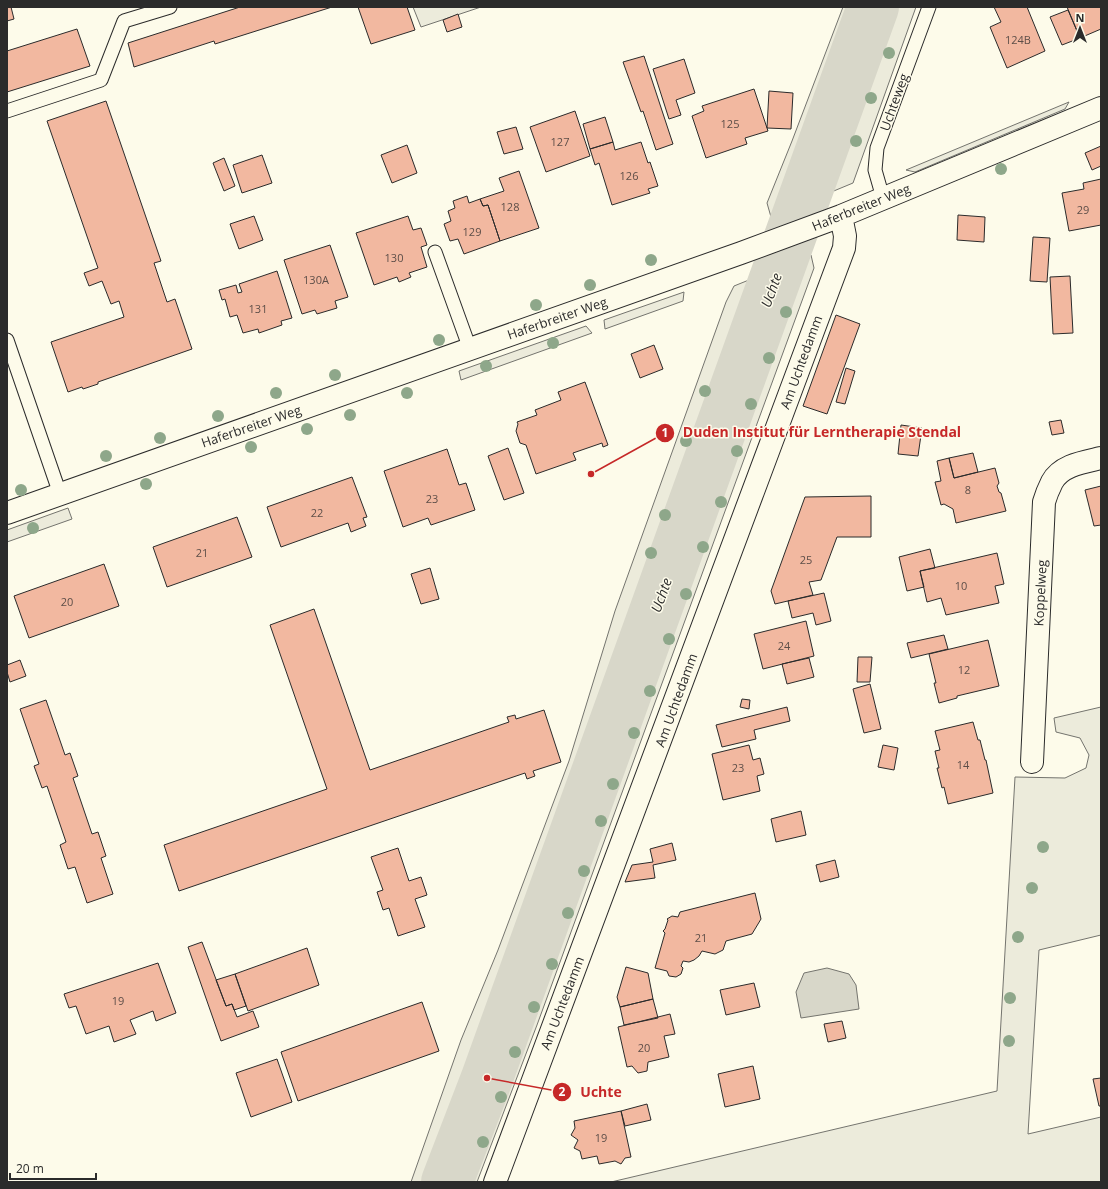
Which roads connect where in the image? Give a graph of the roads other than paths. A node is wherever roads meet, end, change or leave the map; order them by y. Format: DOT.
graph roads {
  1 [pos="170,7"];
  2 [pos="929,7"];
  3 [pos="1101,108"];
  4 [pos="7,110"];
  5 [pos="882,198"];
  6 [pos="835,218"];
  7 [pos="434,252"];
  8 [pos="7,340"];
  9 [pos="470,349"];
  10 [pos="1101,458"];
  11 [pos="60,494"];
  12 [pos="7,513"];
  13 [pos="1032,762"];
  14 [pos="495,1182"];
  1 -- 4 [label="lane"];
  2 -- 5 [label="lane, Uchteweg"];
  3 -- 5 [label="street, Haferbreiter Weg"];
  5 -- 6 [label="street, Haferbreiter Weg"];
  6 -- 9 [label="street, Haferbreiter Weg"];
  6 -- 14 [label="street, Am Uchtedamm"];
  7 -- 9 [label="lane"];
  8 -- 11 [label="lane"];
  9 -- 11 [label="street, Haferbreiter Weg"];
  10 -- 13 [label="street, Koppelweg"];
  11 -- 12 [label="street, Haferbreiter Weg"];
}
